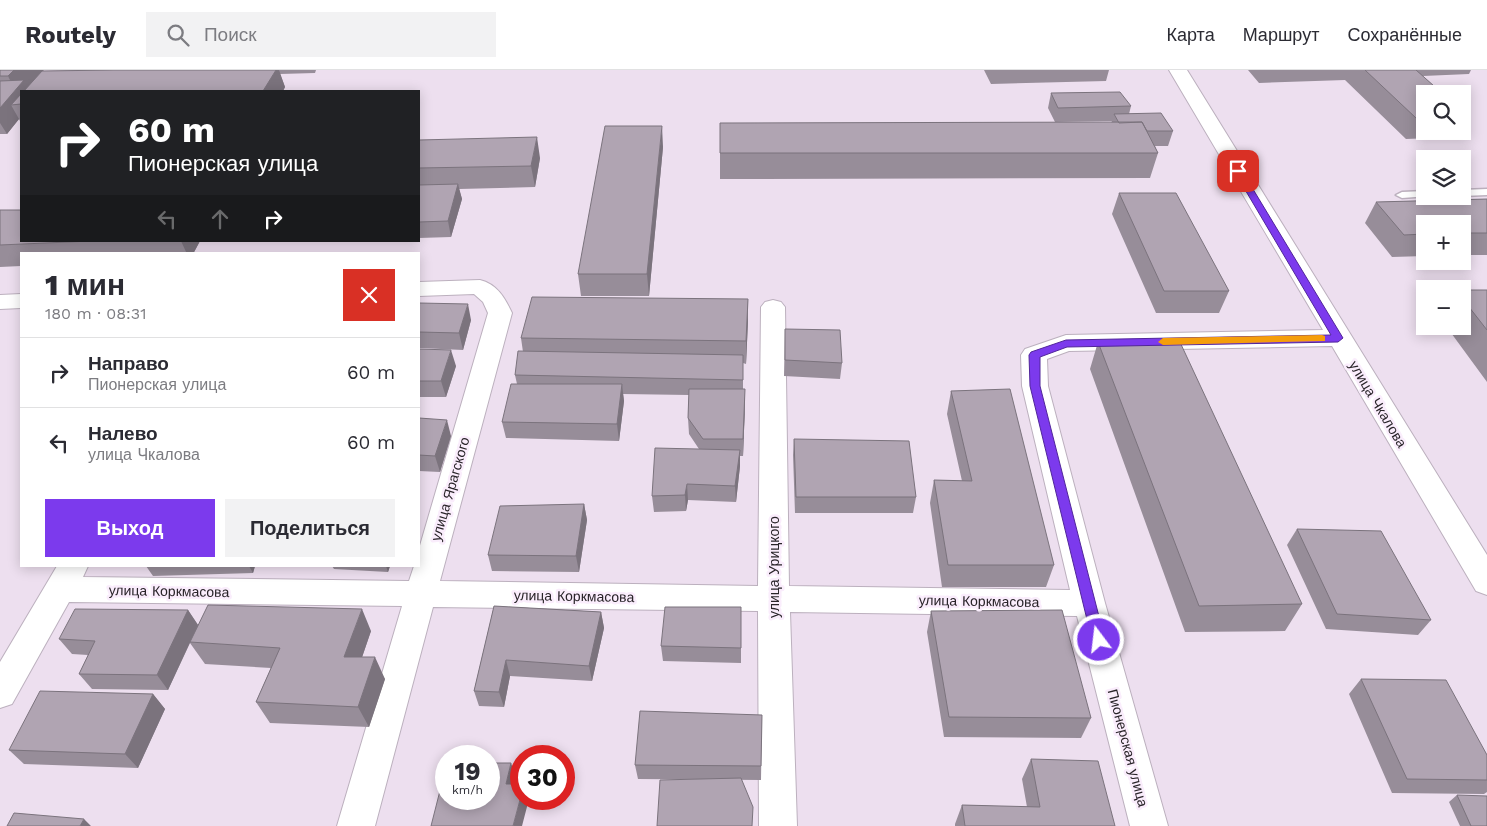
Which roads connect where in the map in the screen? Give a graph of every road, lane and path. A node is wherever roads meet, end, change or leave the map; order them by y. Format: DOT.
graph roads {
  1 [pos="1178,70"];
  2 [pos="1487,192"];
  3 [pos="1471,193"];
  4 [pos="1416,194"];
  5 [pos="1402,195"];
  6 [pos="420,289"];
  7 [pos="20,301"];
  8 [pos="0,302"];
  9 [pos="773,307"];
  10 [pos="1338,338"];
  11 [pos="66,578"];
  12 [pos="1487,582"];
  13 [pos="420,595"];
  14 [pos="774,598"];
  15 [pos="1089,602"];
  16 [pos="0,693"];
  17 [pos="356,826"];
  18 [pos="778,826"];
  19 [pos="1148,826"];
  1 -- 10 [label="street, улица Чкалова"];
  2 -- 3 [label="lane"];
  4 -- 5 [label="lane"];
  6 -- 13 [label="street, улица Ярагского"];
  7 -- 8 [label="street"];
  9 -- 14 [label="street, улица Урицкого"];
  10 -- 12 [label="street, улица Чкалова"];
  10 -- 15 [label="street, Пионерская улица"];
  11 -- 13 [label="street, улица Коркмасова"];
  11 -- 16 [label="street"];
  13 -- 14 [label="street, улица Коркмасова"];
  13 -- 17 [label="street, улица Ярагского"];
  14 -- 15 [label="street, улица Коркмасова"];
  14 -- 18 [label="street, улица Урицкого"];
  15 -- 19 [label="street, Пионерская улица"];
}
